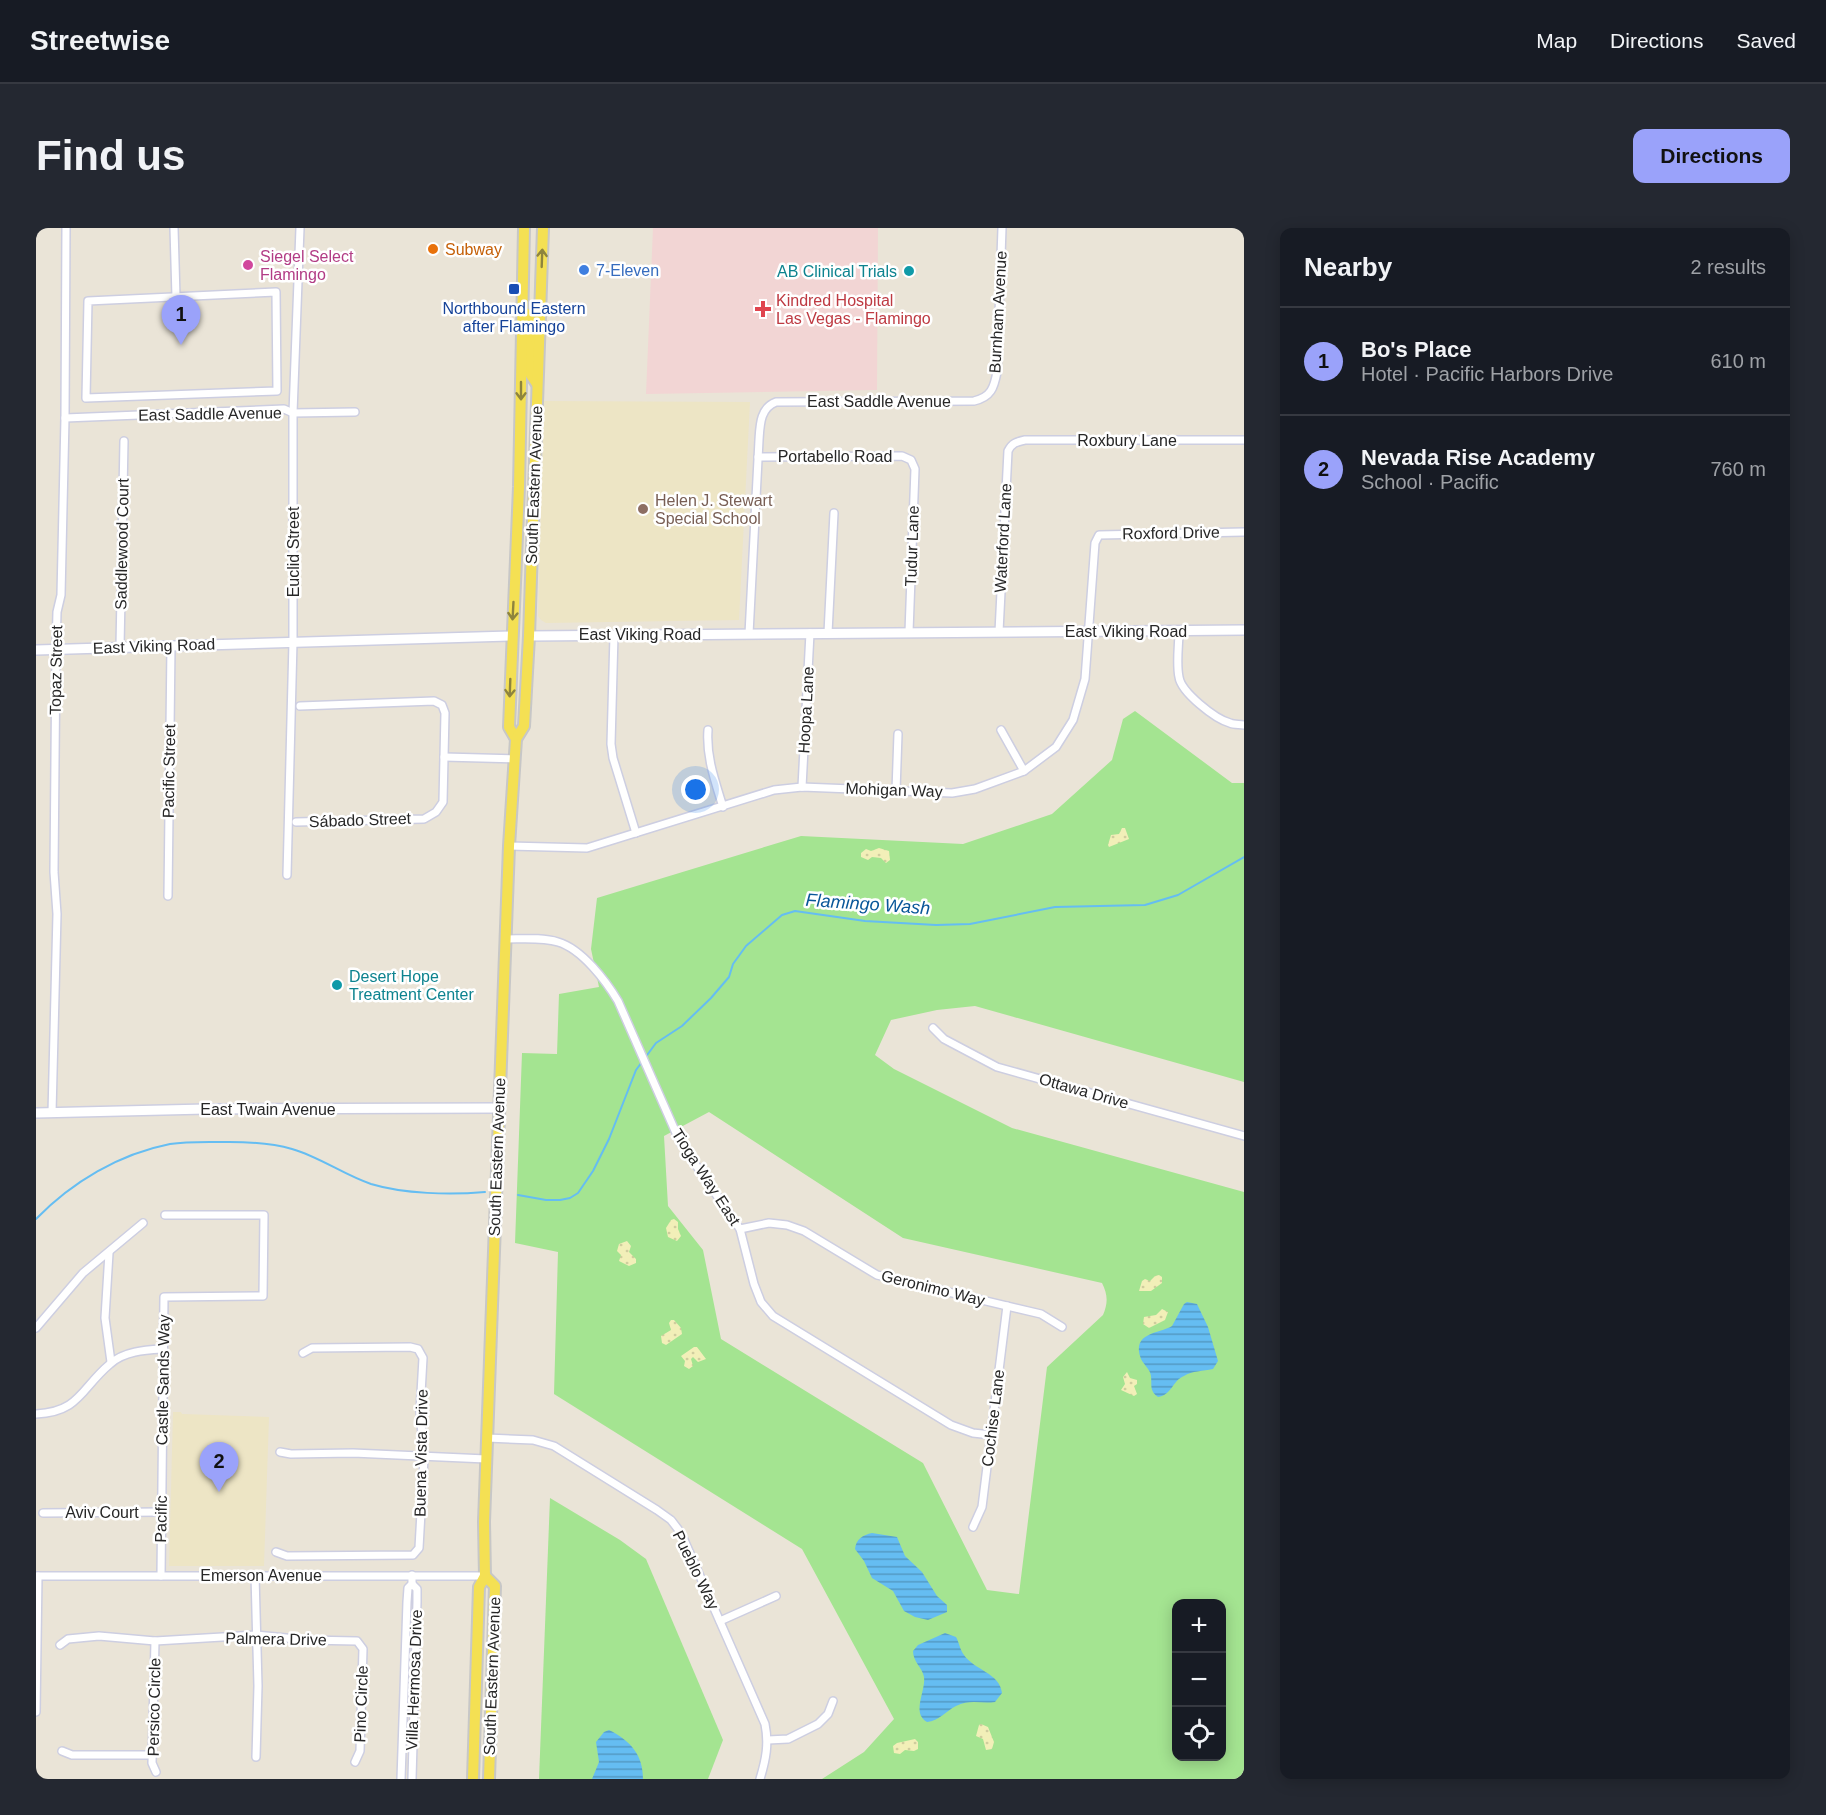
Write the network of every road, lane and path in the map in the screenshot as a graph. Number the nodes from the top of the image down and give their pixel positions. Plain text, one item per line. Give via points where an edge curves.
1 (66, 228) edge
2 (174, 228) edge
3 (300, 228) edge
4 (524, 228) edge
5 (543, 228) edge
6 (1002, 228) edge
7 (176, 297) junction
8 (521, 312) junction
9 (521, 331) junction
10 (538, 362) junction
11 (538, 385) junction
12 (989, 395) joint
13 (354, 412) dead end
14 (293, 413) junction
15 (65, 418) junction
16 (1244, 440) edge
17 (124, 441) dead end
18 (1011, 446) joint
19 (758, 457) junction
20 (911, 460) joint
21 (834, 513) dead end
22 (1244, 532) edge
23 (1099, 535) joint
24 (1179, 630) junction
25 (1244, 630) edge
26 (1088, 631) junction
27 (909, 632) junction
28 (999, 632) junction
29 (810, 633) junction
30 (828, 633) junction
31 (749, 634) junction
32 (614, 635) junction
33 (512, 636) junction
34 (529, 636) junction
35 (292, 642) junction
36 (171, 646) junction
37 (120, 647) junction
38 (56, 649) junction
39 (36, 650) edge
40 (300, 705) dead end
41 (1244, 725) edge
42 (708, 730) dead end
43 (1001, 730) dead end
44 (898, 734) dead end
45 (516, 739) junction
46 (444, 757) junction
47 (515, 759) junction
48 (1024, 771) junction
49 (802, 787) junction
50 (896, 791) junction
51 (723, 807) junction
52 (296, 822) dead end
53 (636, 833) junction
54 (509, 846) junction
55 (287, 875) dead end
56 (168, 896) dead end
57 (505, 939) junction
58 (933, 1028) dead end
59 (499, 1108) junction
60 (36, 1113) edge
61 (52, 1113) junction
62 (1244, 1136) edge
63 (165, 1215) dead end
64 (143, 1223) dead end
65 (740, 1229) junction
66 (109, 1253) junction
67 (1007, 1306) junction
68 (1062, 1327) dead end
69 (36, 1328) edge
70 (163, 1348) junction
71 (303, 1353) dead end
72 (111, 1362) junction
73 (36, 1414) edge
74 (991, 1435) junction
75 (487, 1438) junction
76 (280, 1452) dead end
77 (423, 1458) junction
78 (486, 1459) junction
79 (162, 1463) joint
80 (161, 1512) junction
81 (43, 1513) dead end
82 (973, 1527) dead end
83 (276, 1552) dead end
84 (161, 1575) junction
85 (255, 1575) junction
86 (412, 1575) junction
87 (37, 1576) edge
88 (485, 1576) junction
89 (412, 1584) junction
90 (776, 1596) dead end
91 (720, 1621) junction
92 (256, 1635) junction
93 (154, 1641) junction
94 (361, 1644) joint
95 (60, 1645) dead end
96 (833, 1701) dead end
97 (36, 1712) edge
98 (768, 1740) junction
99 (62, 1750) dead end
100 (152, 1755) junction
101 (256, 1756) dead end
102 (354, 1762) dead end
103 (156, 1772) dead end
104 (401, 1779) edge
105 (412, 1779) edge
106 (473, 1779) edge
107 (489, 1779) edge
108 (760, 1779) edge

1 - 15 street, Topaz Street
2 - 7 street
3 - 14 street, Euclid Street
4 - 8 main road, South Eastern Avenue
10 -> 5 main road, South Eastern Avenue
6 - 12 street, Burnham Avenue via 997,372
7 - 7 street via 88,301 86,398 277,391 276,292
8 - 9 main road, South Eastern Avenue
8 - 10 main road via 529,315
9 - 11 main road via 529,349 531,375
9 -> 33 main road, South Eastern Avenue
10 - 11 main road, South Eastern Avenue
11 - 34 main road, South Eastern Avenue
12 - 19 street, East Saddle Avenue via 974,401 776,402 768,405 761,417
13 - 14 street, East Saddle Avenue
14 - 15 street, East Saddle Avenue via 284,409
14 - 35 street, Euclid Street
15 - 38 street, Topaz Street
16 - 18 street, Roxbury Lane via 1025,440
17 - 37 street, Saddlewood Court
18 - 28 street, Waterford Lane
19 - 20 street, Portabello Road via 903,456
19 - 31 street
20 - 27 street, Tudur Lane via 915,468
21 - 30 street
22 - 23 street, Roxford Drive
23 - 26 street, Mohigan Way via 1095,543
24 - 25 street, East Viking Road
24 - 26 street, East Viking Road
24 - 41 street via 1181,685 1218,718
26 - 28 street, East Viking Road
26 - 48 street, Mohigan Way via 1085,679 1073,720 1056,747
27 - 28 street, East Viking Road
27 - 30 street, East Viking Road
29 - 30 street, East Viking Road
29 - 31 street, East Viking Road
29 - 49 street, Hoopa Lane
31 - 32 street, East Viking Road
32 - 34 street, East Viking Road
32 - 53 street via 611,744
33 - 34 street, East Viking Road
33 - 35 street, East Viking Road
33 -> 45 main road, South Eastern Avenue via 509,727
34 - 45 main road, South Eastern Avenue via 524,726
35 - 36 street, East Viking Road
35 - 55 street, Euclid Street
36 - 37 street, East Viking Road
36 - 56 street, Pacific Street
37 - 38 street, East Viking Road
38 - 39 street, East Viking Road
38 - 61 street, Topaz Street via 57,914
40 - 46 street, Sábado Street via 434,701 442,705 445,713
42 - 51 street via 710,762
43 - 48 street
44 - 50 street
45 - 47 main road, South Eastern Avenue
46 - 47 street
46 - 52 street, Sábado Street via 443,802 424,819
47 - 54 main road, South Eastern Avenue
48 - 50 street, Mohigan Way via 952,793
49 - 50 street, Mohigan Way
49 - 51 street, Mohigan Way via 774,790
51 - 53 street, Mohigan Way
53 - 54 street, Mohigan Way via 587,848
54 - 57 main road, South Eastern Avenue
57 - 59 main road, South Eastern Avenue
57 - 65 street, Tioga Way East via 560,942 606,982 680,1142
58 - 62 street, Ottawa Drive via 944,1040 997,1067
59 - 61 street, East Twain Avenue
59 - 75 main road, South Eastern Avenue
60 - 61 street, East Twain Avenue
63 - 70 street, Castle Sands Way via 264,1215 262,1296 164,1297
64 - 66 street
65 - 67 street, Geronimo Way via 770,1223 787,1225 804,1231 877,1275
65 - 74 street, Tioga Way East via 754,1284 761,1302 773,1316 951,1425
66 - 69 street via 83,1273
66 - 72 street via 105,1318
67 - 68 street, Geronimo Way via 1041,1314
67 - 74 street, Cochise Lane
70 - 72 street via 136,1352
70 - 79 street, Castle Sands Way
71 - 77 street, Buena Vista Drive via 312,1348 410,1347 421,1353
72 - 73 street via 74,1403 51,1414
74 - 82 street, Cochise Lane via 982,1506
75 - 78 main road, South Eastern Avenue
75 - 91 street, Pueblo Way via 533,1440 554,1446 671,1520 681,1533
76 - 77 street
77 - 78 street
77 - 83 street, Buena Vista Drive via 419,1548 413,1555 287,1556
78 - 88 main road, South Eastern Avenue
79 - 80 street, Pacific
80 - 81 street, Aviv Court
80 - 84 street, Pacific
84 - 85 street, Emerson Avenue
84 - 87 street, Emerson Avenue
85 - 86 street, Emerson Avenue
85 - 92 street
86 - 88 street, Emerson Avenue
86 - 89 street, Villa Hermosa Drive
87 - 97 street
88 - 106 main road, South Eastern Avenue via 479,1587
88 - 107 main road, South Eastern Avenue via 495,1586
89 - 104 street, Villa Hermosa Drive via 407,1602
89 - 105 street, Villa Hermosa Drive via 417,1589 417,1602
90 - 91 street
91 - 98 street, Pueblo Way via 765,1724
92 - 93 street, Palmera Drive
92 - 94 street, Palmera Drive
92 - 101 street
93 - 95 street, Palmera Drive via 99,1636 68,1639
93 - 100 street, Persico Circle
94 - 102 street, Pino Circle via 360,1750
96 - 98 street via 818,1724 788,1739
98 - 108 street, Pueblo Way
99 - 100 street via 72,1755
100 - 103 street, Persico Circle

